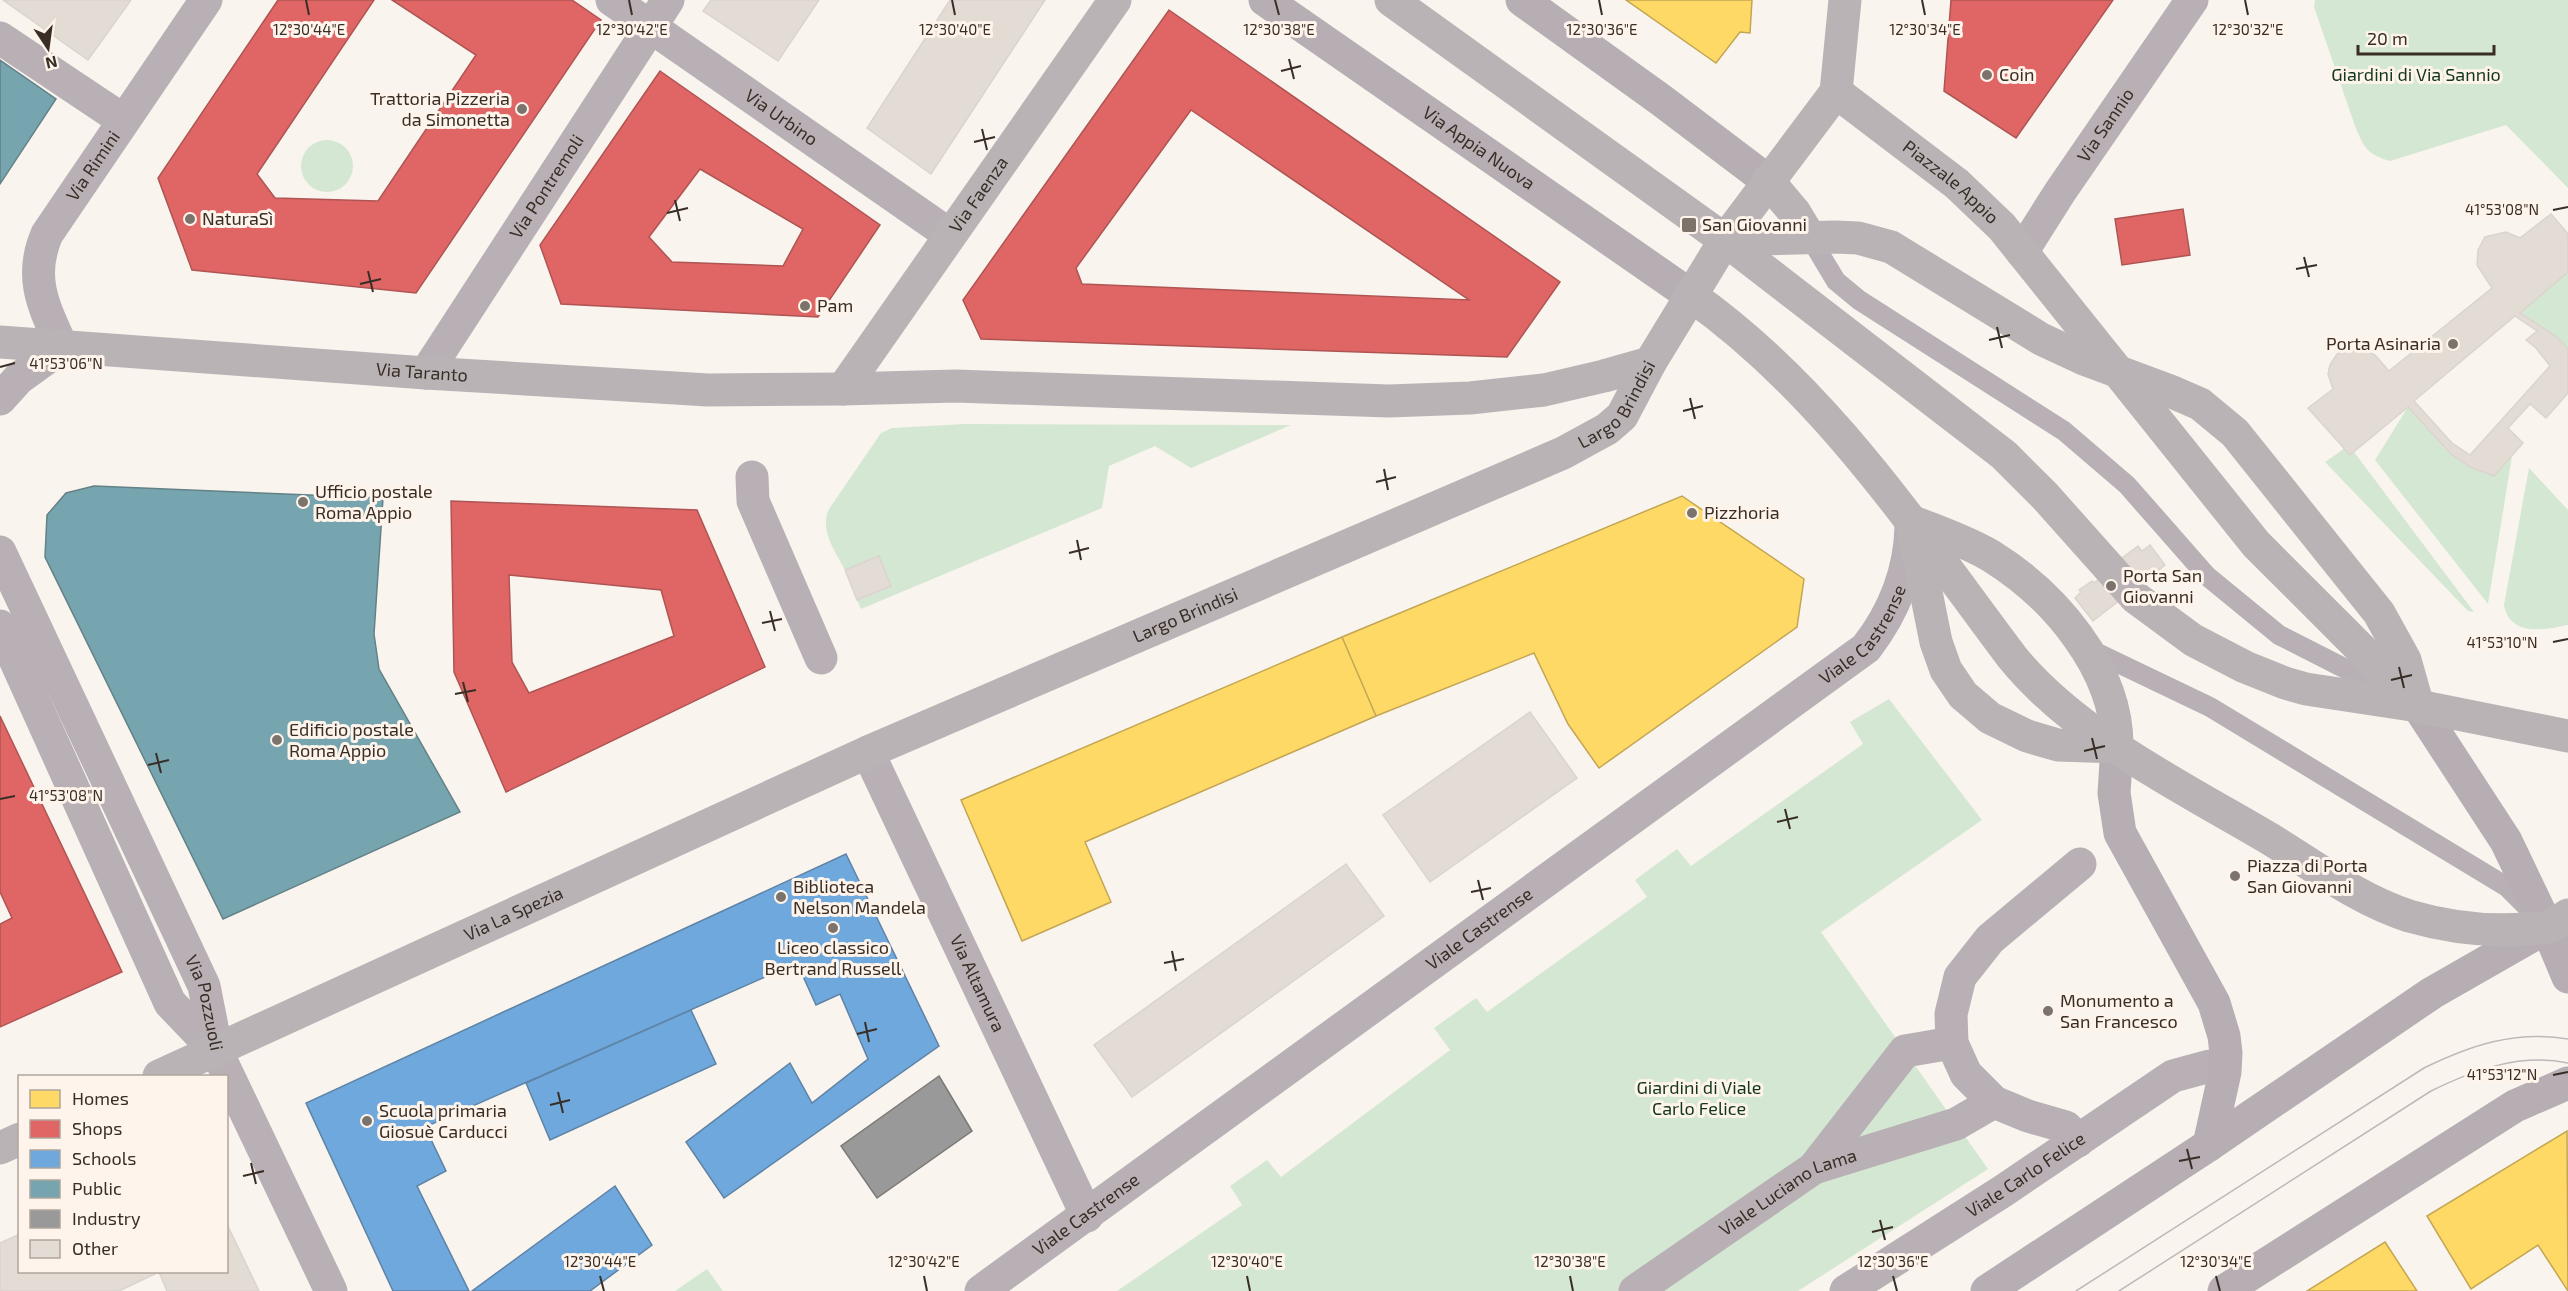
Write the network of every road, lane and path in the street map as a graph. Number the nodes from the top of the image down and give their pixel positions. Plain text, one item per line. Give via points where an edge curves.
1 (206, 0) edge
2 (612, 0) edge
3 (668, 0) edge
4 (1115, 0) edge
5 (1265, 0) edge
6 (1391, 0) edge
7 (1522, 0) edge
8 (1845, 0) edge
9 (2192, 0) edge
10 (649, 26) junction
11 (0, 38) edge
12 (1836, 92) junction
13 (123, 120) junction
14 (1768, 181) junction
15 (950, 235) junction
16 (1809, 237) junction
17 (1725, 240) junction
18 (2022, 252) junction
19 (1690, 295) junction
20 (0, 342) edge
21 (62, 347) junction
22 (1650, 363) junction
23 (426, 373) junction
24 (2121, 374) junction
25 (843, 389) junction
26 (0, 399) edge
27 (752, 477) dead end
28 (1911, 521) junction
29 (0, 552) edge
30 (0, 626) edge
31 (2082, 644) junction
32 (821, 658) dead end
33 (2418, 706) junction
34 (2568, 736) edge
35 (2117, 747) junction
36 (868, 752) junction
37 (2080, 864) dead end
38 (2561, 927) edge
39 (2568, 957) edge
40 (2568, 977) edge
41 (1952, 1043) junction
42 (217, 1052) junction
43 (2210, 1066) dead end
44 (164, 1075) edge
45 (228, 1075) edge
46 (228, 1075) edge
47 (2568, 1083) edge
48 (1994, 1102) junction
49 (18, 1140) edge
50 (2078, 1140) junction
51 (2209, 1145) junction
52 (0, 1148) edge
53 (1814, 1168) junction
54 (1087, 1216) junction
55 (331, 1291) edge
56 (981, 1291) edge
57 (1635, 1291) edge
58 (1846, 1291) edge
59 (1987, 1291) edge
60 (2224, 1291) edge

1 - 13 street, Via Rimini
2 - 10 street, Via Urbino
3 - 10 street, Via Pontremoli
4 - 15 main road, Via Faenza
5 - 19 main road, Via Appia Nuova
6 - 17 main road
7 - 14 main road
8 - 12 main road
9 - 18 street, Via Sannio
10 - 15 street, Via Urbino
10 - 23 street, Via Pontremoli
11 - 13 street
12 - 14 main road
12 - 18 main road, Piazzale Appio via 1957,184
13 - 21 street, Via Rimini via 47,234 40,252 38,283
14 - 16 main road
14 - 17 main road
15 - 25 main road, Via Faenza
16 - 17 main road, Piazzale Appio
16 - 24 main road, Piazzale Appio via 1858,238 1891,247 2033,334
16 - 33 lane via 1836,281 1858,300 2064,431 2115,474 2207,576 2279,635
17 - 19 main road
17 - 33 main road via 2004,455 2118,581 2176,629 2245,667 2284,683
18 - 24 main road, Piazzale Appio
19 - 22 main road
19 - 28 main road via 1730,324 1809,399 1878,476
20 - 21 main road, Via Taranto
21 - 23 main road, Via Taranto
21 - 26 street via 19,378
22 - 25 main road, Largo Brindisi via 1544,390 1424,401 956,386
22 - 36 main road, Largo Brindisi via 1622,416 1592,438
23 - 25 main road, Via Taranto via 708,390
24 - 33 main road, Piazzale Appio via 2256,544
24 - 33 main road via 2187,398 2210,411 2235,433 2379,613 2405,660
27 - 32 street via 753,501
28 - 31 main road via 1970,544 2011,570 2045,598
28 - 35 main road via 2035,684 2060,707
28 - 35 main road via 1936,642 1946,670 1963,694 1980,712 2027,736 2058,745
28 - 54 street, Viale Castrense via 1911,546 1902,583 1882,628 1866,648
29 - 42 street, Via Pozzuoli via 204,986
30 - 42 street, Via Pozzuoli via 170,1003
31 - 35 main road via 2112,704
31 - 38 lane via 2210,707 2507,887
33 - 34 main road
33 - 38 main road
35 - 38 main road via 2348,887 2392,909 2470,929
35 - 51 main road via 2114,794 2120,833 2214,1003 2224,1036 2225,1072
36 - 42 main road, Via La Spezia
36 - 54 street, Via Altamura
37 - 41 street via 1990,939 1960,977 1951,1014
38 - 39 lane
38 - 40 main road
38 - 51 main road via 2432,993
41 - 48 street via 1966,1074
41 - 53 street via 1905,1051
42 - 44 main road, Via La Spezia
42 - 46 street
43 - 50 street, Viale Carlo Felice via 2173,1076
45 - 55 street
47 - 60 main road via 2515,1106
48 - 50 street via 2066,1127
48 - 53 street, Viale Luciano Lama via 1956,1124
49 - 52 main road
50 - 58 street, Viale Carlo Felice
51 - 59 main road
53 - 57 street, Viale Luciano Lama
54 - 56 street, Viale Castrense

